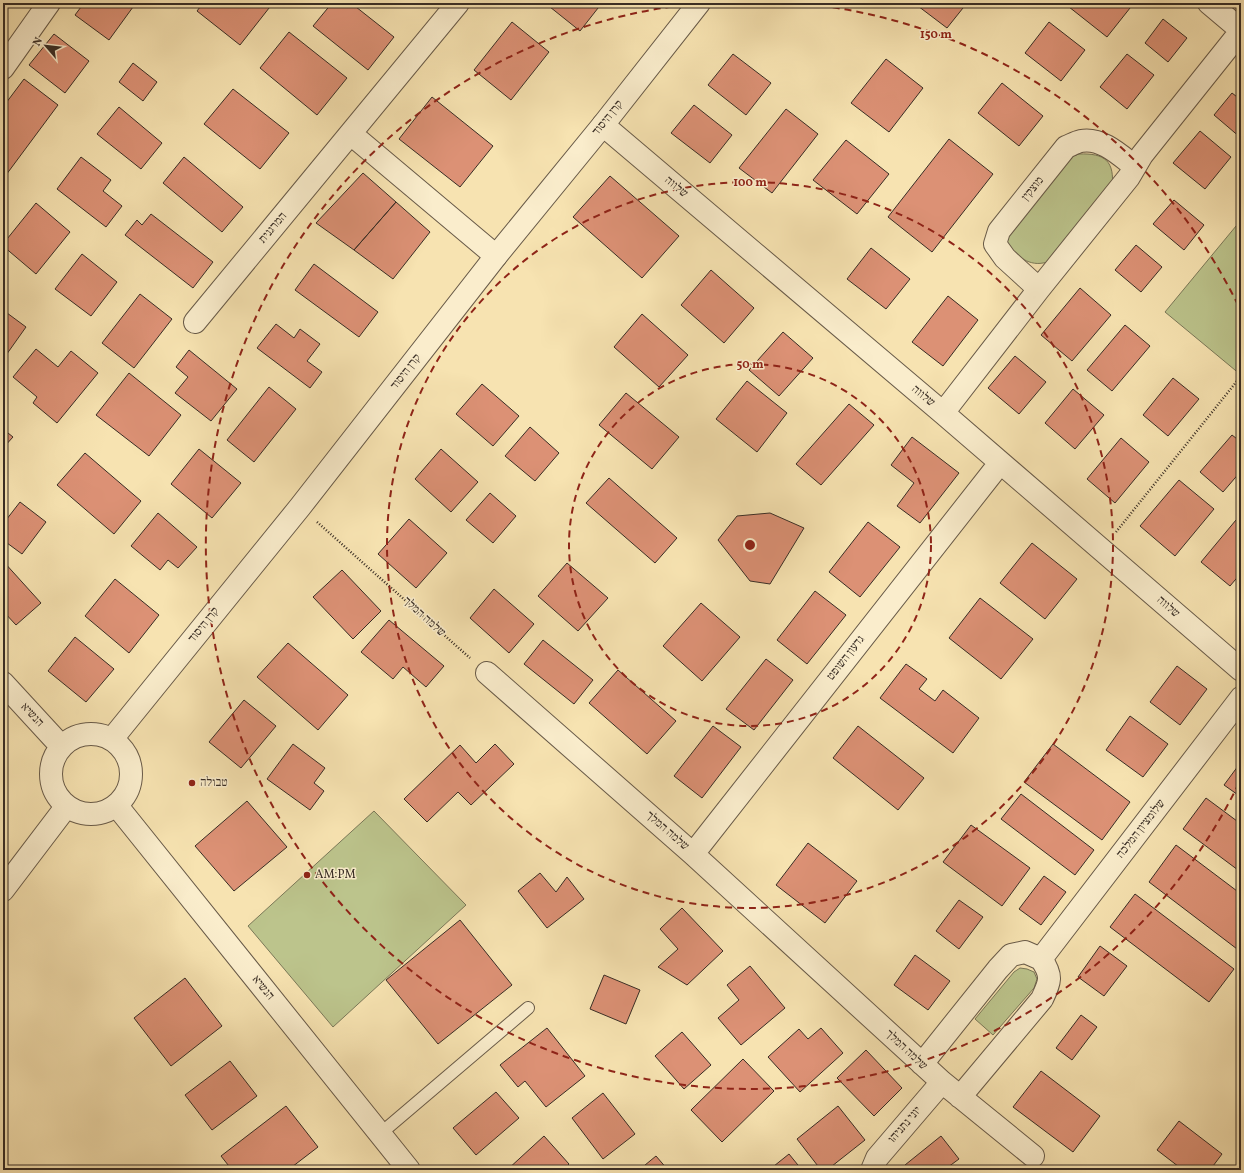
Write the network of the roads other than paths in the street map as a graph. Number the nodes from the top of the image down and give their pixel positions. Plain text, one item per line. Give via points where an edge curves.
1 (49, 3) edge
2 (458, 3) edge
3 (699, 3) edge
4 (1209, 3) edge
5 (1241, 30) edge
6 (3, 68) edge
7 (603, 125) junction
8 (351, 134) junction
9 (1134, 166) junction
10 (496, 256) junction
11 (1039, 289) junction
12 (195, 322) dead end
13 (943, 413) junction
14 (1000, 462) junction
15 (1241, 670) edge
16 (487, 673) road end
17 (3, 683) edge
18 (1241, 698) edge
19 (112, 739) junction
20 (61, 746) junction
21 (117, 806) junction
22 (66, 807) junction
23 (693, 854) junction
24 (3, 890) edge
25 (1041, 959) junction
26 (528, 1008) dead end
27 (922, 1064) junction
28 (942, 1082) junction
29 (960, 1097) junction
30 (380, 1134) junction
31 (1033, 1156) dead end
32 (409, 1170) edge
33 (872, 1170) edge

1 - 6 street
2 - 8 street, המרגנית
3 - 7 street, קרן היסוד
4 - 5 street
5 - 9 street
7 - 10 street, קרן היסוד
7 - 13 street, שלווה
8 - 10 street
8 - 12 street, המרגנית
9 - 11 street via 1129,177
9 - 11 street, מוצקין via 1096,141 1082,141 1066,147 999,231 995,244 1005,258
10 - 19 street, קרן היסוד via 300,507
11 - 13 street
13 - 14 street, שלווה
14 - 15 street, שלווה
14 - 23 street, גדעון השופט
16 - 23 street, שלמה המלך
17 - 20 street, הנשיא
18 - 25 street, שלומציון המלכה
19 - 20 street via 99,734 85,734
19 - 21 street via 126,754 131,767 131,781
20 - 22 street via 53,758 50,772 52,786
21 - 22 street via 93,815 79,813
21 - 30 street, הנשיא
22 - 24 street
23 - 27 street, שלמה המלך
25 - 27 street via 1025,952 1011,956
25 - 29 street via 1048,970 1049,985 1042,999
26 - 30 lane
27 - 28 street, שלמה המלך
28 - 29 street, שלמה המלך
28 - 33 street, יוני נתניהו via 877,1158
29 - 31 street, שלמה המלך
30 - 32 street, הנשיא

